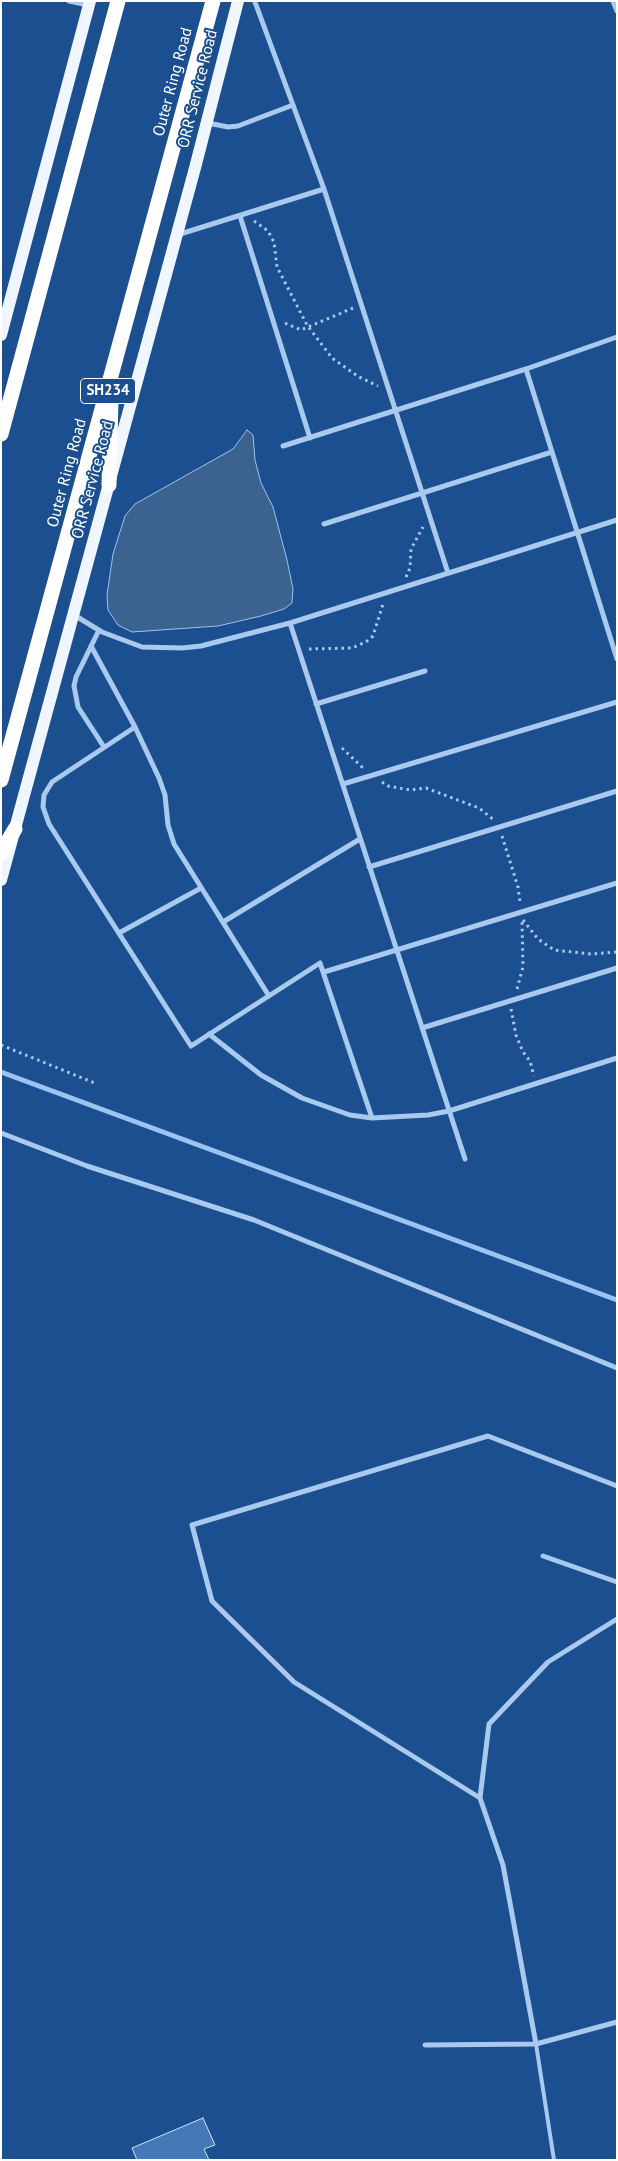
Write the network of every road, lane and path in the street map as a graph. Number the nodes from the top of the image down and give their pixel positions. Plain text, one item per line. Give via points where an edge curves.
1 (69, 1) edge
2 (118, 1) edge
3 (213, 1) edge
4 (238, 1) edge
5 (613, 1) edge
6 (255, 2) edge
7 (90, 3) edge
8 (617, 11) edge
9 (293, 105) junction
10 (207, 122) junction
11 (324, 189) junction
12 (240, 216) junction
13 (251, 216) dead end
14 (177, 236) junction
15 (362, 304) junction
16 (272, 319) junction
17 (308, 328) junction
18 (1, 335) edge
19 (617, 337) edge
20 (526, 369) junction
21 (112, 375) junction
22 (17, 377) junction
23 (389, 391) junction
24 (1, 403) edge
25 (396, 411) junction
26 (1, 434) edge
27 (310, 438) junction
28 (283, 446) dead end
29 (552, 452) junction
30 (109, 485) junction
31 (422, 492) junction
32 (429, 515) junction
33 (617, 520) edge
34 (324, 524) dead end
35 (577, 533) junction
36 (448, 573) junction
37 (400, 588) junction
38 (73, 615) junction
39 (290, 623) junction
40 (99, 630) junction
41 (91, 646) junction
42 (298, 650) junction
43 (617, 659) edge
44 (425, 671) dead end
45 (617, 702) edge
46 (316, 704) junction
47 (135, 727) junction
48 (338, 743) dead end
49 (104, 747) junction
50 (372, 776) junction
51 (1, 780) edge
52 (343, 784) junction
53 (617, 790) edge
54 (498, 827) junction
55 (15, 829) junction
56 (360, 839) junction
57 (1, 852) edge
58 (369, 866) junction
59 (1, 880) edge
60 (617, 883) edge
61 (201, 888) junction
62 (522, 912) junction
63 (522, 920) junction
64 (223, 922) junction
65 (119, 933) junction
66 (396, 949) junction
67 (617, 952) edge
68 (617, 968) edge
69 (324, 972) junction
70 (269, 996) junction
71 (513, 1000) junction
72 (422, 1028) junction
73 (210, 1034) junction
74 (1, 1045) edge
75 (617, 1058) edge
76 (97, 1084) dead end
77 (535, 1084) junction
78 (449, 1111) junction
79 (372, 1118) junction
80 (1, 1133) edge
81 (465, 1159) dead end
82 (617, 1368) edge
83 (617, 1486) edge
84 (543, 1556) dead end
85 (617, 1582) edge
86 (617, 1619) edge
87 (480, 1798) junction
88 (617, 2022) edge
89 (536, 2044) junction
90 (425, 2045) dead end
91 (554, 2160) edge

1 - 7 street
2 - 22 highway
3 - 21 highway, Outer Ring Road / SH234
4 - 10 main road, ORR Service Road
5 - 8 street
6 - 9 street
7 - 18 main road
9 - 10 street via 238,126
9 - 11 street
10 - 14 main road, ORR Service Road
11 - 12 street
11 - 15 street
12 - 14 street
12 - 16 street
13 - 17 path via 254,222 268,231 274,242 277,268
14 - 30 main road, ORR Service Road
15 - 17 path
15 - 23 street
16 - 17 path via 301,330
16 - 27 street
17 - 23 path via 332,358 359,378
19 - 20 street
20 - 25 street
20 - 29 street
21 - 30 highway
21 - 51 highway, Outer Ring Road / SH234
22 - 24 highway
22 - 26 highway
23 - 25 street
25 - 27 street
25 - 31 street
27 - 28 street
29 - 31 street
29 - 35 street
30 - 38 main road, ORR Service Road
31 - 32 street
31 - 34 street
32 - 36 street
32 - 37 path via 411,549 410,568
33 - 35 street
35 - 36 street
35 - 43 street
36 - 37 street
37 - 39 street
37 - 42 path via 384,602 373,636 366,642 352,648
38 - 40 street
38 - 55 main road, ORR Service Road
39 - 40 street via 228,640 182,648 142,647
39 - 42 street
40 - 41 street
41 - 47 street
41 - 49 street via 76,677 75,695 78,707
42 - 46 street
44 - 46 street
45 - 50 street
46 - 52 street
47 - 49 street
47 - 61 street via 165,794 168,825 174,844
48 - 50 path
49 - 65 street via 52,782 44,795 43,807 49,824
50 - 52 street
50 - 54 path via 388,786 410,790 426,788 479,808 493,818
52 - 56 street
53 - 54 street
54 - 58 street
54 - 62 path via 518,887
55 - 57 highway
55 - 59 main road, ORR Service Road
56 - 58 street
56 - 64 street
58 - 66 street
60 - 62 street
61 - 64 street
61 - 65 street
62 - 63 path
62 - 66 street
63 - 67 path via 538,939 554,950 591,954
63 - 71 path via 523,967
64 - 70 street
65 - 73 street via 191,1046
66 - 69 street
66 - 72 street
68 - 71 street
69 - 70 street via 320,963
69 - 79 street
70 - 73 street
71 - 72 street
71 - 77 path via 511,1013 523,1052 530,1061
72 - 78 street
73 - 79 street via 261,1074 302,1098 350,1115
74 - 76 path
75 - 77 street
77 - 78 street
78 - 79 street
78 - 81 street
80 - 82 street via 87,1166 254,1220
83 - 87 street via 488,1436 192,1525 212,1601 294,1682
84 - 85 street
86 - 87 street via 548,1662 489,1724
87 - 89 street via 503,1865
88 - 89 street
89 - 90 street
89 - 91 lane

